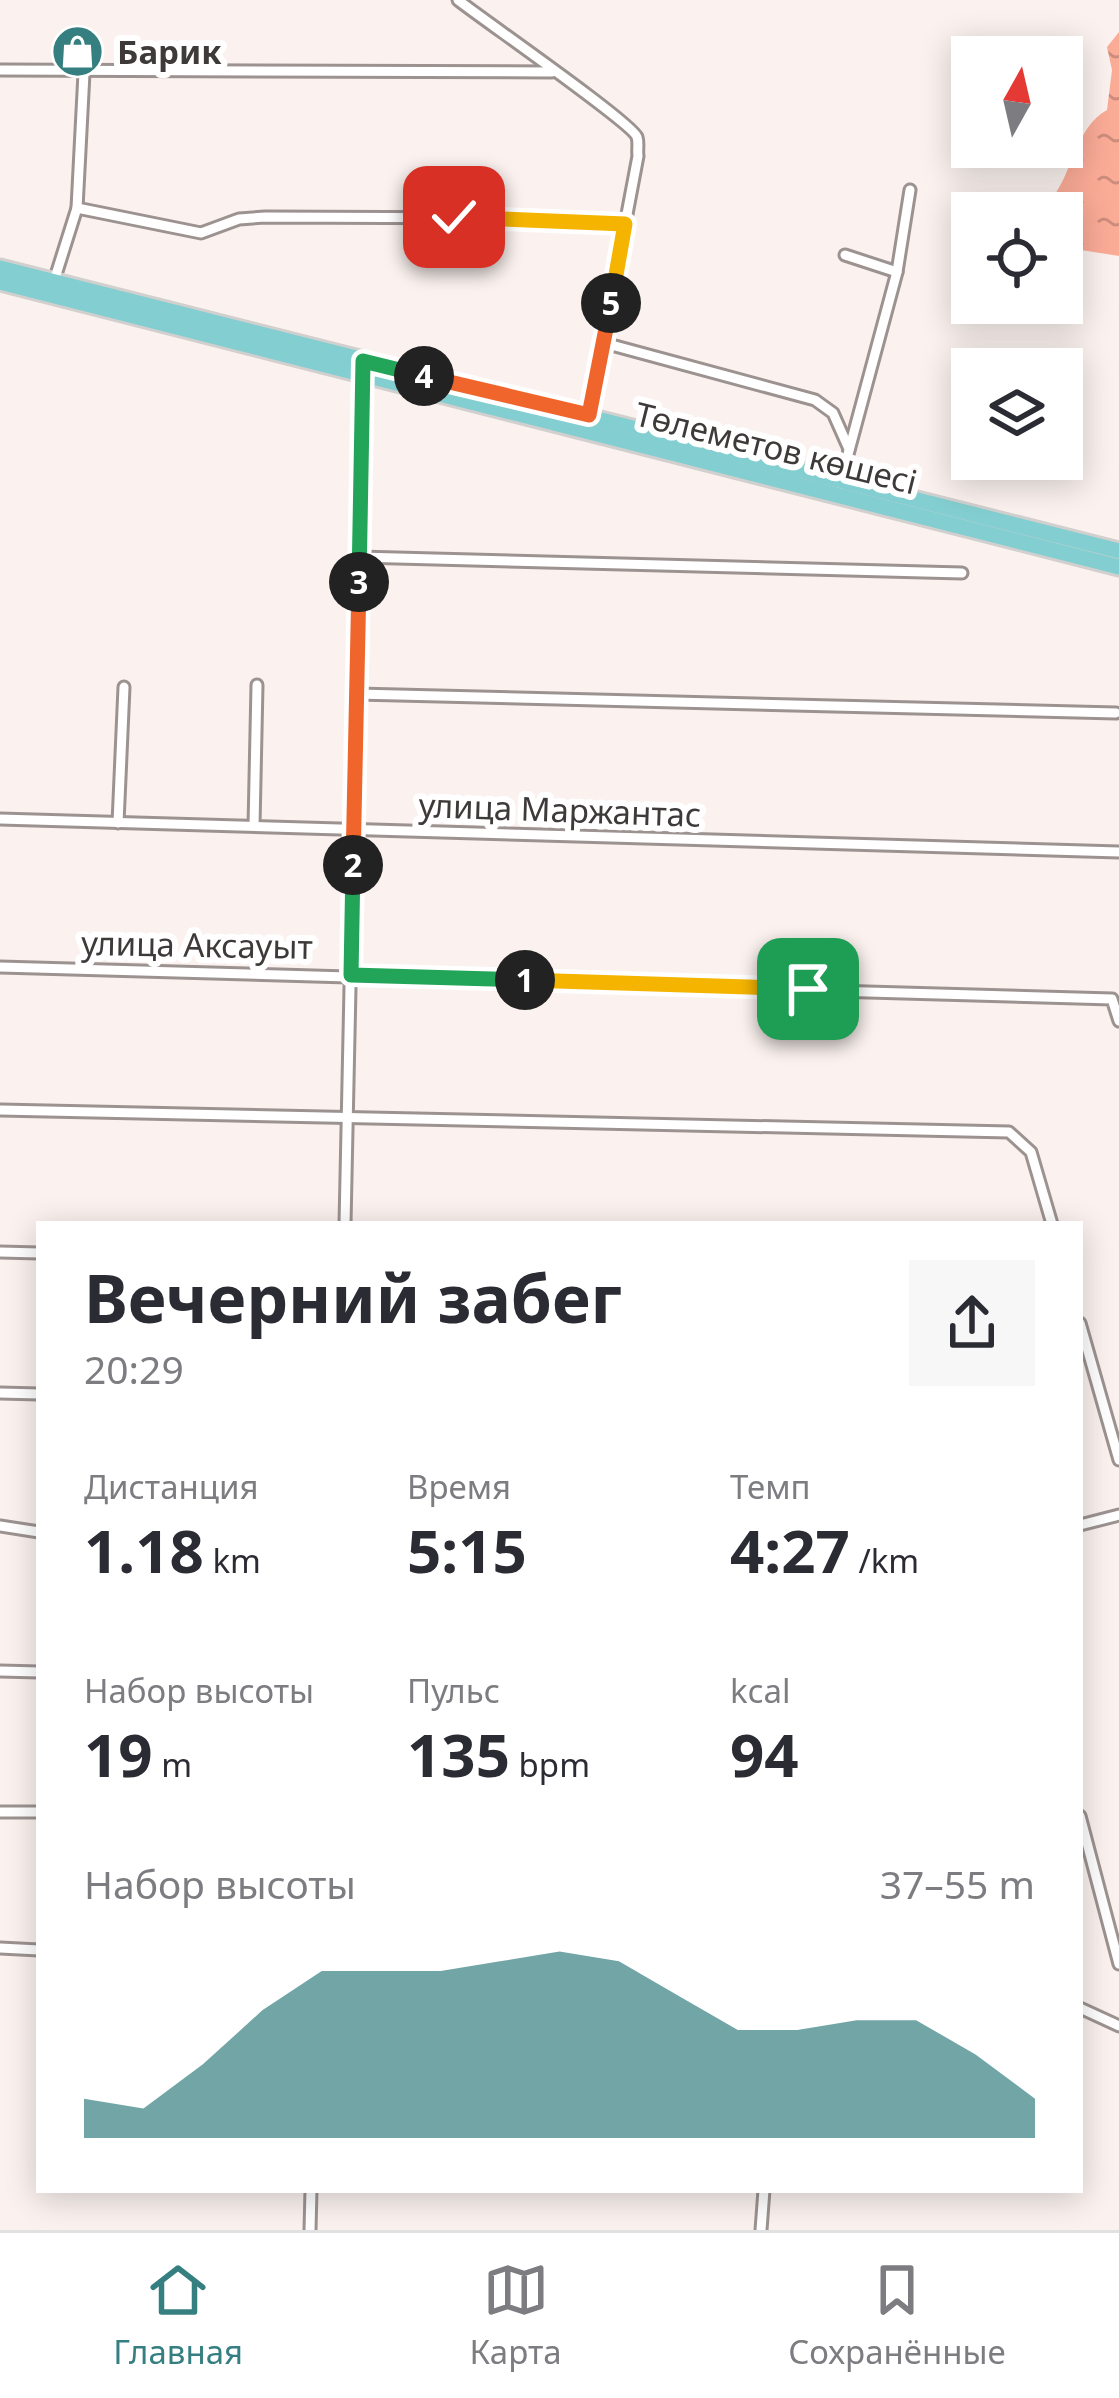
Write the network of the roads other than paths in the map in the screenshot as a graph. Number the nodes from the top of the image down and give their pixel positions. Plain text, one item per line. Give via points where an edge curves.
1 (458, 0) edge
2 (0, 70) edge
3 (552, 72) junction
4 (84, 73) junction
5 (910, 190) dead end
6 (77, 208) junction
7 (625, 224) junction
8 (845, 255) dead end
9 (0, 268) edge
10 (897, 272) junction
11 (54, 281) junction
12 (0, 282) edge
13 (604, 343) junction
14 (363, 369) junction
15 (589, 415) junction
16 (850, 449) junction
17 (839, 488) junction
18 (1119, 550) edge
19 (359, 557) junction
20 (1119, 566) edge
21 (962, 572) dead end
22 (257, 685) dead end
23 (124, 687) dead end
24 (357, 694) junction
25 (1116, 713) dead end
26 (0, 819) edge
27 (118, 823) junction
28 (254, 826) junction
29 (354, 831) junction
30 (1119, 852) edge
31 (0, 968) edge
32 (351, 975) junction
33 (1119, 1021) edge
34 (0, 1110) edge
35 (348, 1118) junction
36 (345, 1221) edge
37 (1051, 1221) edge
38 (0, 1252) edge
39 (36, 1253) edge
40 (1083, 1334) edge
41 (0, 1393) edge
42 (36, 1394) edge
43 (1119, 1460) edge
44 (1119, 1515) edge
45 (1083, 1525) edge
46 (0, 1526) edge
47 (36, 1532) edge
48 (0, 1671) edge
49 (36, 1672) edge
50 (0, 1811) edge
51 (36, 1812) edge
52 (1083, 1827) edge
53 (0, 1948) edge
54 (36, 1950) edge
55 (1119, 1964) edge
56 (1083, 2009) edge
57 (1119, 2026) edge
58 (311, 2193) edge
59 (764, 2193) edge
60 (310, 2230) edge
61 (761, 2230) edge

1 - 3 street
2 - 4 street
3 - 4 street
3 - 7 street via 637,137
4 - 6 street
5 - 10 street
6 - 7 street via 201,233 265,217
6 - 11 street
7 - 13 street
8 - 10 street
9 - 11 main road, Төлеметов көшесі
10 - 16 street
11 - 14 main road, Төлеметов көшесі
12 - 14 main road, Төлеметов көшесі
13 - 15 street
13 - 16 street via 815,400 833,413
14 - 15 main road, Төлеметов көшесі
14 - 17 main road, Төлеметов көшесі
14 - 19 street
15 - 17 main road, Төлеметов көшесі
16 - 17 street
17 - 18 main road, Төлеметов көшесі
17 - 20 main road, Төлеметов көшесі
19 - 21 street
19 - 24 street
22 - 28 street
23 - 27 street
24 - 25 street
24 - 29 street
26 - 27 street, улица Маржантас
27 - 28 street, улица Маржантас
28 - 29 street, улица Маржантас
29 - 30 street, улица Маржантас
29 - 32 street
31 - 32 street, улица Аксауыт
32 - 33 street, улица Аксауыт via 1112,999
32 - 35 street
34 - 35 street
35 - 36 street
35 - 37 street via 1009,1132 1031,1152
38 - 39 street
40 - 43 street
41 - 42 street
44 - 45 street
46 - 47 street
48 - 49 street
50 - 51 street
52 - 55 street
53 - 54 street
56 - 57 street
58 - 60 street
59 - 61 street

